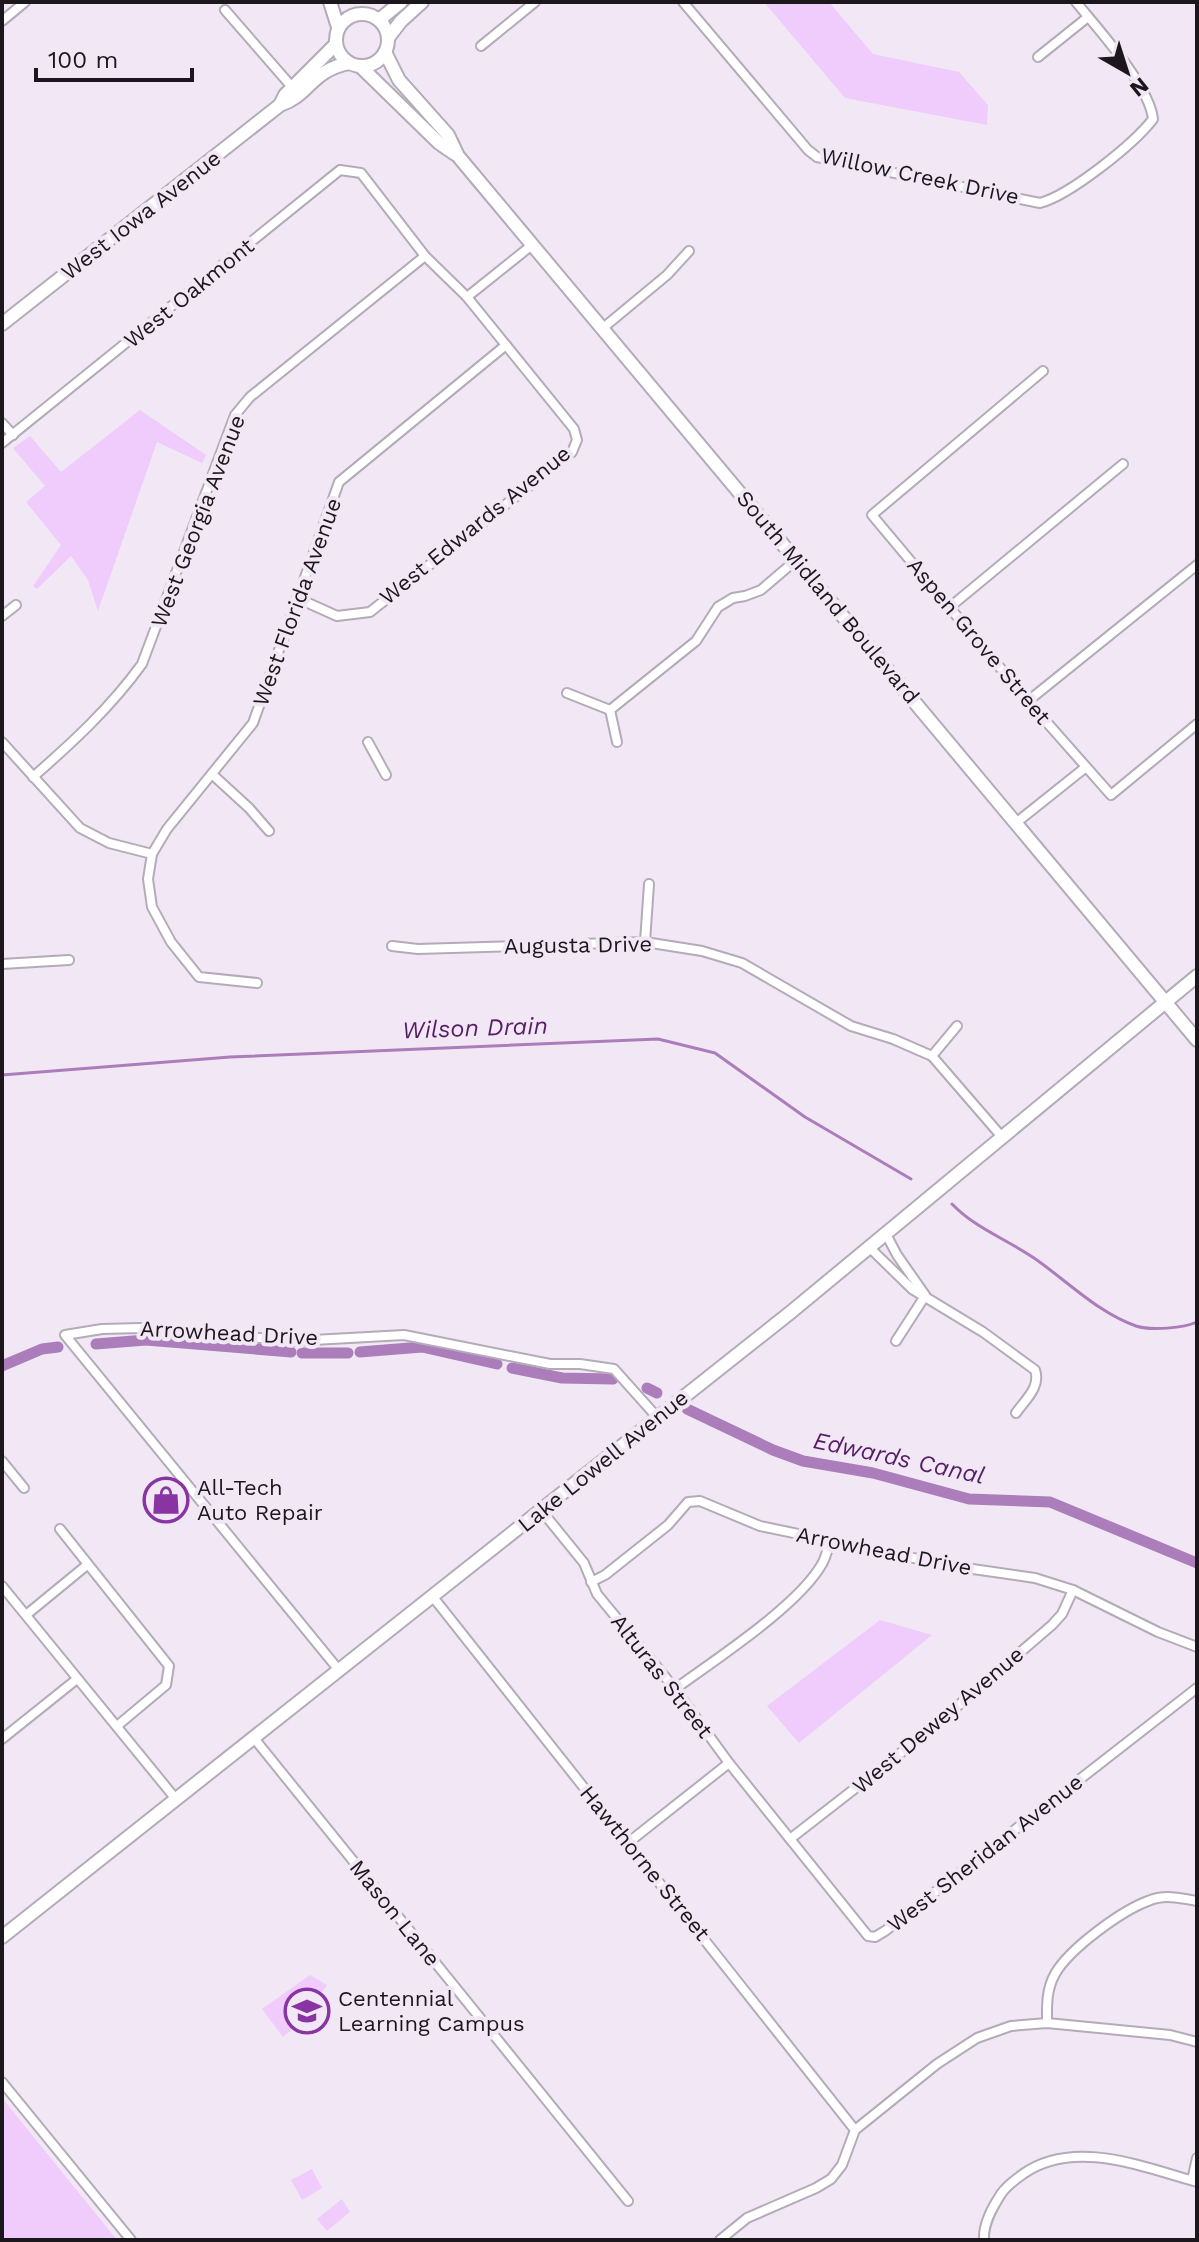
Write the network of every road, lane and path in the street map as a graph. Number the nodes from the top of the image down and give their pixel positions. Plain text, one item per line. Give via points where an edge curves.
1 (25, 2) edge
2 (330, 2) edge
3 (354, 2) edge
4 (401, 2) edge
5 (422, 2) edge
6 (535, 2) edge
7 (683, 2) edge
8 (1076, 2) edge
9 (225, 10) dead end
10 (365, 14) junction
11 (1088, 17) junction
12 (379, 20) junction
13 (2, 21) edge
14 (338, 27) junction
15 (388, 38) junction
16 (335, 45) junction
17 (481, 46) dead end
18 (385, 52) junction
19 (1038, 57) dead end
20 (355, 65) junction
21 (292, 87) junction
22 (280, 105) junction
23 (458, 156) junction
24 (376, 192) joint
25 (532, 245) junction
26 (689, 251) dead end
27 (425, 256) junction
28 (467, 297) junction
29 (2, 324) edge
30 (603, 328) junction
31 (506, 345) junction
32 (1043, 371) dead end
33 (2, 423) edge
34 (13, 435) junction
35 (2, 443) edge
36 (1123, 464) dead end
37 (796, 560) junction
38 (1197, 565) edge
39 (297, 598) junction
40 (16, 605) dead end
41 (950, 607) junction
42 (2, 616) edge
43 (567, 693) dead end
44 (1028, 701) junction
45 (610, 710) junction
46 (1197, 724) edge
47 (2, 742) edge
48 (368, 742) dead end
49 (617, 742) dead end
50 (1086, 767) junction
51 (213, 775) junction
52 (386, 775) dead end
53 (33, 777) junction
54 (1017, 822) junction
55 (269, 831) dead end
56 (152, 854) junction
57 (649, 884) dead end
58 (645, 942) junction
59 (392, 946) dead end
60 (69, 960) dead end
61 (2, 964) edge
62 (1197, 976) edge
63 (257, 983) dead end
64 (1166, 1001) junction
65 (957, 1026) dead end
66 (1197, 1040) edge
67 (932, 1056) junction
68 (1002, 1137) junction
69 (886, 1234) junction
70 (869, 1247) junction
71 (925, 1296) junction
72 (896, 1341) dead end
73 (1016, 1413) dead end
74 (657, 1417) junction
75 (2, 1461) edge
76 (24, 1488) dead end
77 (541, 1510) junction
78 (60, 1529) dead end
79 (830, 1541) junction
80 (87, 1565) junction
81 (591, 1582) junction
82 (2, 1586) edge
83 (1073, 1590) junction
84 (433, 1597) junction
85 (26, 1615) junction
86 (1197, 1647) edge
87 (338, 1669) junction
88 (77, 1679) junction
89 (1197, 1688) edge
90 (675, 1689) junction
91 (117, 1726) junction
92 (253, 1737) junction
93 (2, 1739) edge
94 (729, 1763) junction
95 (175, 1798) junction
96 (790, 1839) junction
97 (629, 1842) junction
98 (1197, 1901) edge
99 (2, 1937) edge
100 (1047, 2023) junction
101 (1197, 2042) edge
102 (2, 2082) edge
103 (855, 2130) junction
104 (1197, 2158) edge
105 (1194, 2181) edge
106 (628, 2201) dead end
107 (131, 2240) edge
108 (720, 2240) edge
109 (984, 2240) edge

1 - 13 street
2 - 14 main road
3 - 10 main road
4 - 12 main road
5 - 15 main road
6 - 17 street
7 - 11 street, Willow Creek Drive via 817,157 1040,203 1082,180 1153,119 1151,103
8 - 11 street
9 - 21 street
10 - 12 main road
10 - 14 main road via 351,15
11 - 19 street
12 - 15 main road
14 - 16 main road
15 - 18 main road
16 - 20 main road
16 - 21 main road, West Iowa Avenue
18 - 20 main road via 378,61
18 - 23 main road, South Midland Boulevard via 399,80 448,135
20 - 22 main road, West Iowa Avenue via 331,67
20 - 23 main road, South Midland Boulevard
21 - 22 main road, West Iowa Avenue
22 - 29 main road, West Iowa Avenue
23 - 25 main road, South Midland Boulevard
24 - 27 street, West Edwards Avenue
24 - 34 street, West Oakmont via 361,173 340,170
25 - 28 street
25 - 30 main road, South Midland Boulevard
26 - 30 street
27 - 28 street, West Edwards Avenue
27 - 53 street, West Georgia Avenue via 250,397 235,415 142,664 91,726
28 - 31 street, West Edwards Avenue
30 - 37 main road, South Midland Boulevard
31 - 39 street, West Florida Avenue via 339,482
31 - 39 street, West Edwards Avenue via 574,429 572,452 370,612 337,616
32 - 41 street, Aspen Grove Street via 872,515
33 - 34 street
34 - 35 street, West Oakmont
36 - 41 street
37 - 45 street via 761,590 718,607 696,641
37 - 54 main road, South Midland Boulevard
38 - 44 street
39 - 51 street, West Florida Avenue via 253,723
40 - 42 street
41 - 44 street, Aspen Grove Street
43 - 45 street
44 - 50 street, Aspen Grove Street
45 - 49 street
46 - 50 street, Aspen Grove Street via 1111,795
47 - 53 street
48 - 52 street
50 - 54 street
51 - 55 street
51 - 56 street, West Florida Avenue
53 - 56 street via 80,828 109,843
54 - 64 main road, South Midland Boulevard
56 - 63 street via 152,907 199,977
57 - 58 street
58 - 59 street, Augusta Drive
58 - 67 street, Augusta Drive via 742,963 851,1026
60 - 61 street
62 - 64 main road, Lake Lowell Avenue
64 - 66 main road, South Midland Boulevard
64 - 68 main road, Lake Lowell Avenue
65 - 67 street
67 - 68 street, Augusta Drive
68 - 69 main road, Lake Lowell Avenue
69 - 70 main road, Lake Lowell Avenue
69 - 71 street
70 - 71 street
70 - 74 main road, Lake Lowell Avenue
71 - 72 street
71 - 73 street via 1035,1370 1035,1386
74 - 77 main road, Lake Lowell Avenue
74 - 87 street, Arrowhead Drive via 614,1369 550,1364 425,1337 295,1341 141,1328 65,1335
75 - 76 street
77 - 81 street, Alturas Street via 584,1563
77 - 84 main road, Lake Lowell Avenue
78 - 80 street
79 - 81 street, Arrowhead Drive via 760,1526 700,1501 688,1502 668,1525
79 - 83 street, Arrowhead Drive via 1035,1578
79 - 90 street via 819,1569 790,1600
80 - 85 street
80 - 91 street via 169,1666 166,1685
81 - 90 street, Alturas Street
82 - 85 street
83 - 86 street, Arrowhead Drive
83 - 96 street, West Dewey Avenue via 1052,1625 925,1734
84 - 87 main road, Lake Lowell Avenue
84 - 97 street, Hawthorne Street
85 - 88 street
87 - 92 main road, Lake Lowell Avenue
88 - 91 street
88 - 93 street
89 - 96 street, West Sheridan Avenue via 875,1937 868,1936
90 - 94 street, Alturas Street
91 - 95 street
92 - 95 main road, Lake Lowell Avenue
92 - 106 street, Mason Lane
94 - 96 street, Alturas Street
94 - 97 street
95 - 99 main road, Lake Lowell Avenue
97 - 103 street, Hawthorne Street
98 - 100 street via 1149,1900 1099,1932 1056,1973 1047,1993
100 - 101 street
100 - 103 street via 1011,2026 977,2038
102 - 107 street
103 - 108 street via 831,2179 747,2218
104 - 105 street
105 - 109 street via 1082,2156 1040,2162 1006,2186 992,2207

